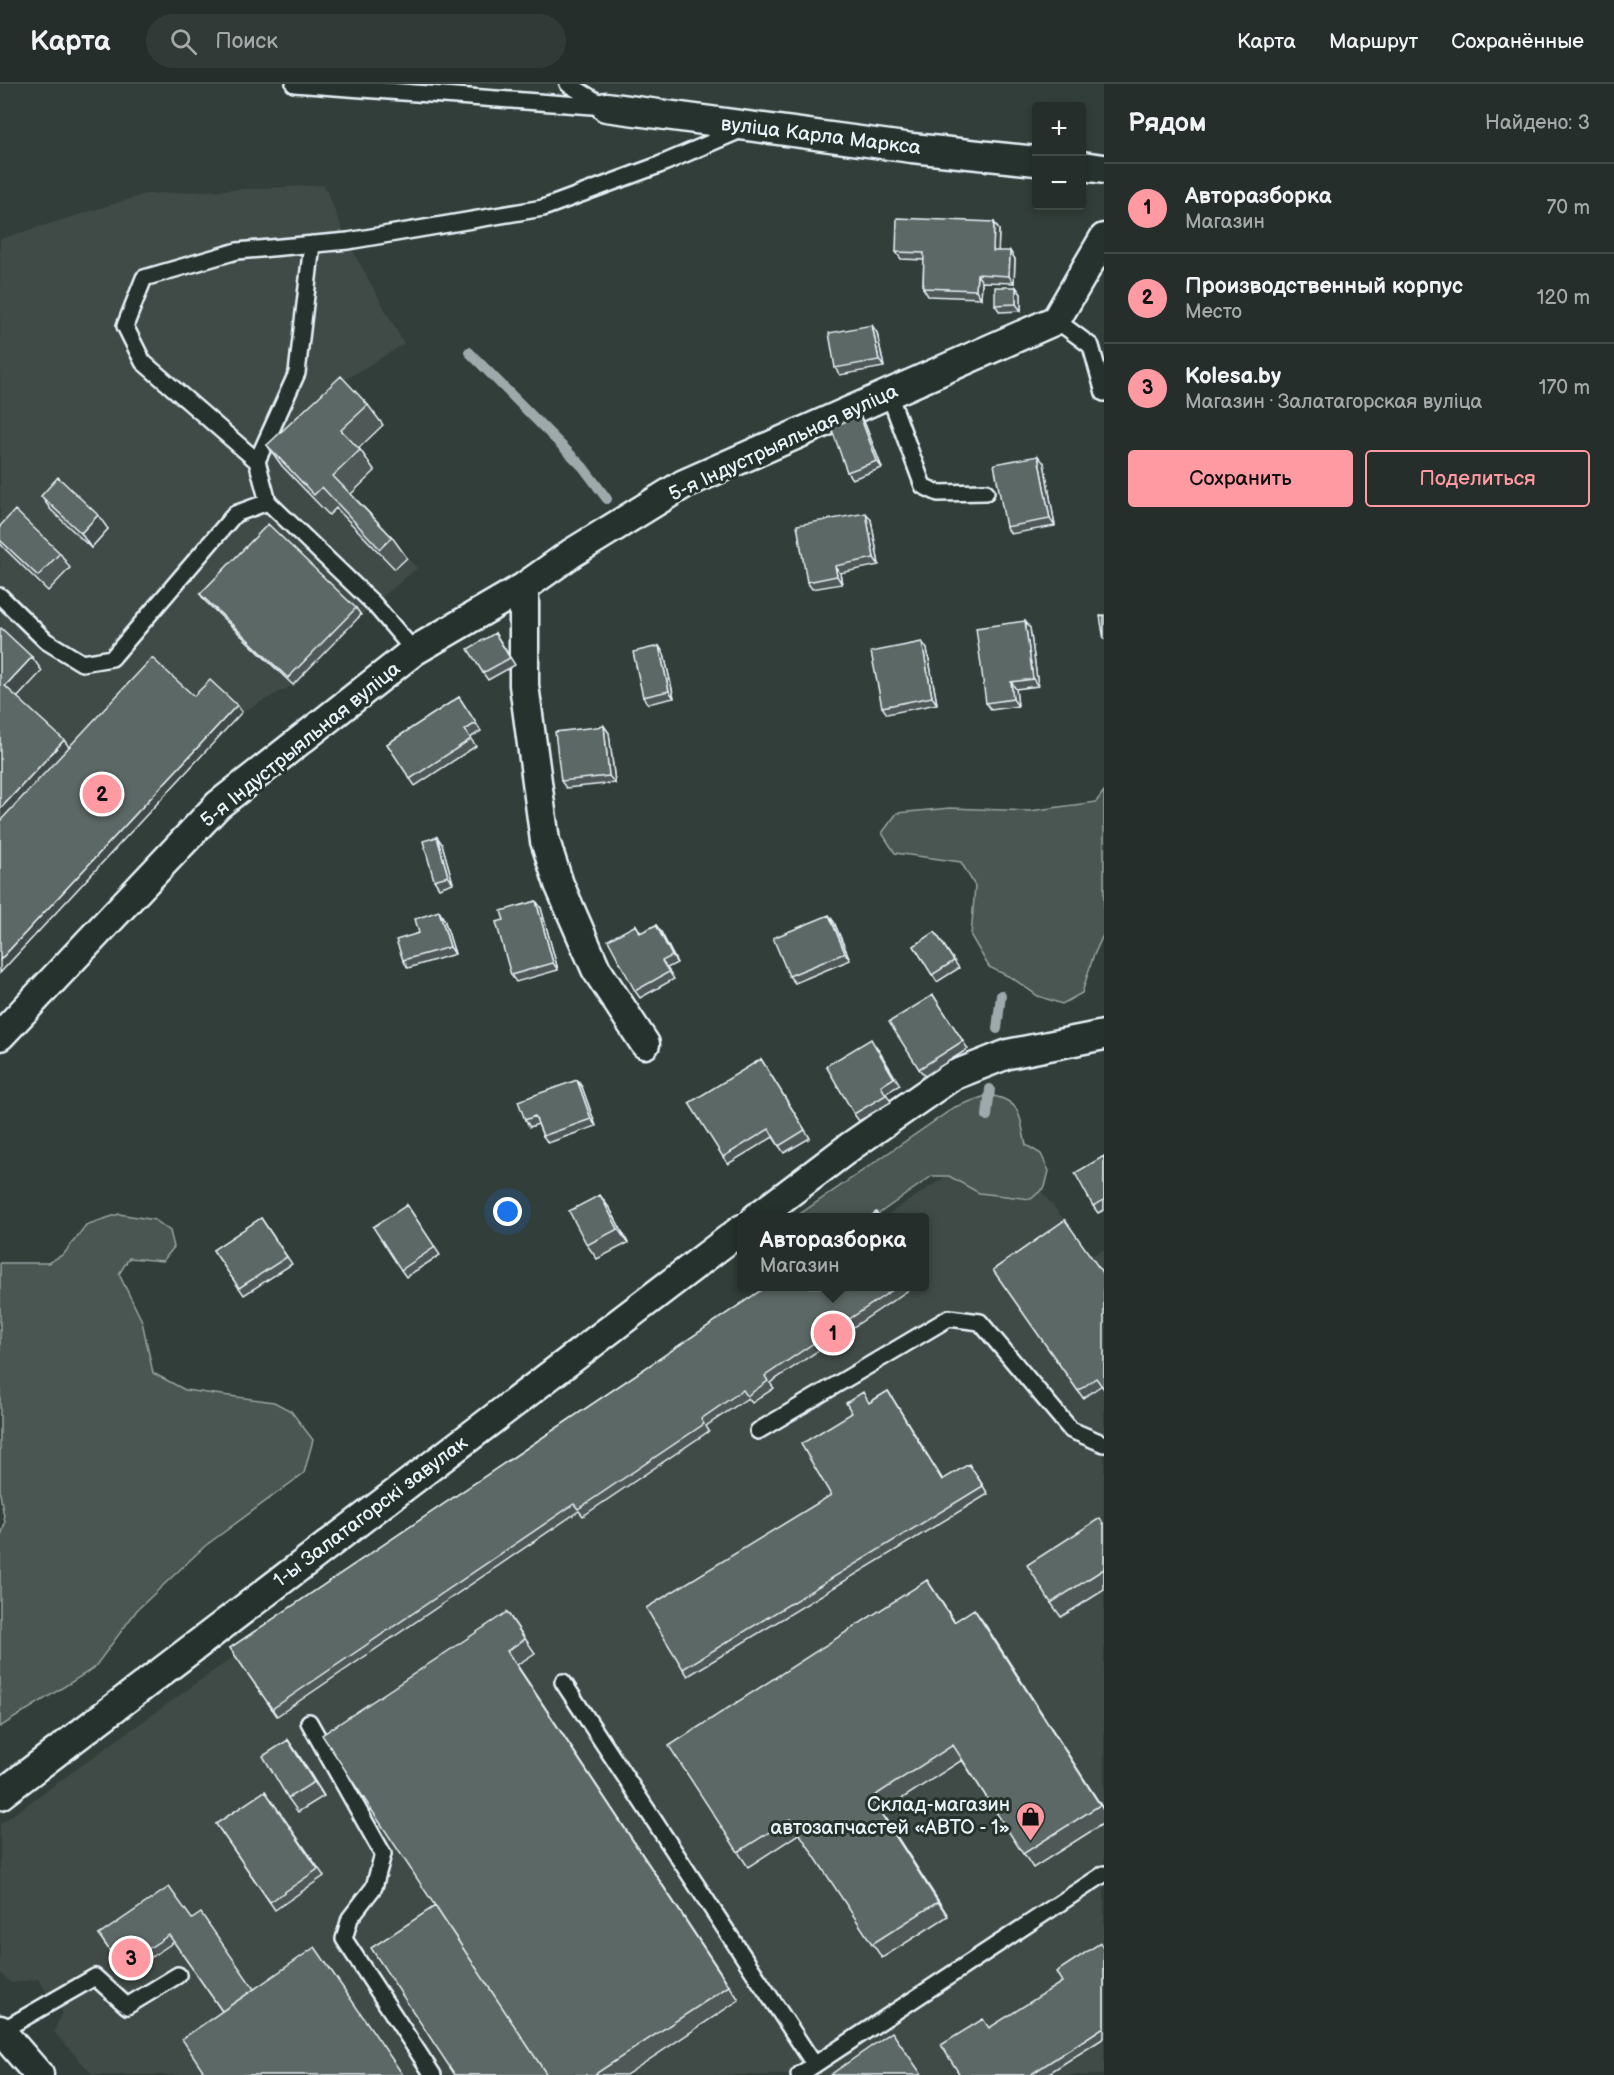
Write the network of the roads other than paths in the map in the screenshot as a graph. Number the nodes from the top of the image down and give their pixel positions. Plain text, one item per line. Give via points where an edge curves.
1 (294, 84) edge
2 (568, 84) edge
3 (606, 107) junction
4 (750, 126) junction
5 (1032, 161) edge
6 (1086, 167) edge
7 (1104, 169) edge
8 (1104, 238) edge
9 (312, 244) junction
10 (1056, 320) junction
11 (1104, 393) edge
12 (889, 394) junction
13 (257, 461) junction
14 (986, 492) dead end
15 (268, 502) junction
16 (524, 587) junction
17 (0, 596) edge
18 (414, 651) junction
19 (1104, 1035) edge
20 (0, 1036) edge
21 (645, 1044) dead end
22 (763, 1213) edge
23 (737, 1232) edge
24 (758, 1431) dead end
25 (1104, 1444) edge
26 (563, 1682) dead end
27 (309, 1722) dead end
28 (0, 1795) edge
29 (1104, 1874) edge
30 (178, 1975) dead end
31 (0, 2031) edge
32 (814, 2064) junction
33 (39, 2075) edge
34 (433, 2075) edge
35 (799, 2075) edge

1 - 3 lane
2 - 3 lane
3 - 4 street, вуліца Карла Маркса
4 - 5 street, вуліца Карла Маркса
4 - 9 lane via 543,208 348,242
6 - 7 street
8 - 10 street
9 - 13 lane via 297,373
9 - 13 lane via 237,251 144,278 124,326 143,362
10 - 11 lane via 1092,346
10 - 12 street, 5-я Індустрыяльная вуліца
12 - 14 lane via 923,486 938,493
12 - 16 street, 5-я Індустрыяльная вуліца via 684,484
13 - 15 lane
15 - 17 lane via 235,514 112,658 82,663 46,641
15 - 18 lane via 374,603
16 - 18 street, 5-я Індустрыяльная вуліца
16 - 21 street via 524,686 544,841 596,969
18 - 20 street, 5-я Індустрыяльная вуліца via 218,805
19 - 22 street via 1008,1054 952,1076 850,1146
23 - 28 street, 1-ы Залатагорскі завулак
24 - 25 lane via 949,1318 980,1322 1071,1430
26 - 32 lane
27 - 34 lane via 383,1854 374,1887 350,1918 344,1939
29 - 32 lane
30 - 31 lane via 127,2006 95,1977
31 - 33 street
32 - 35 lane

